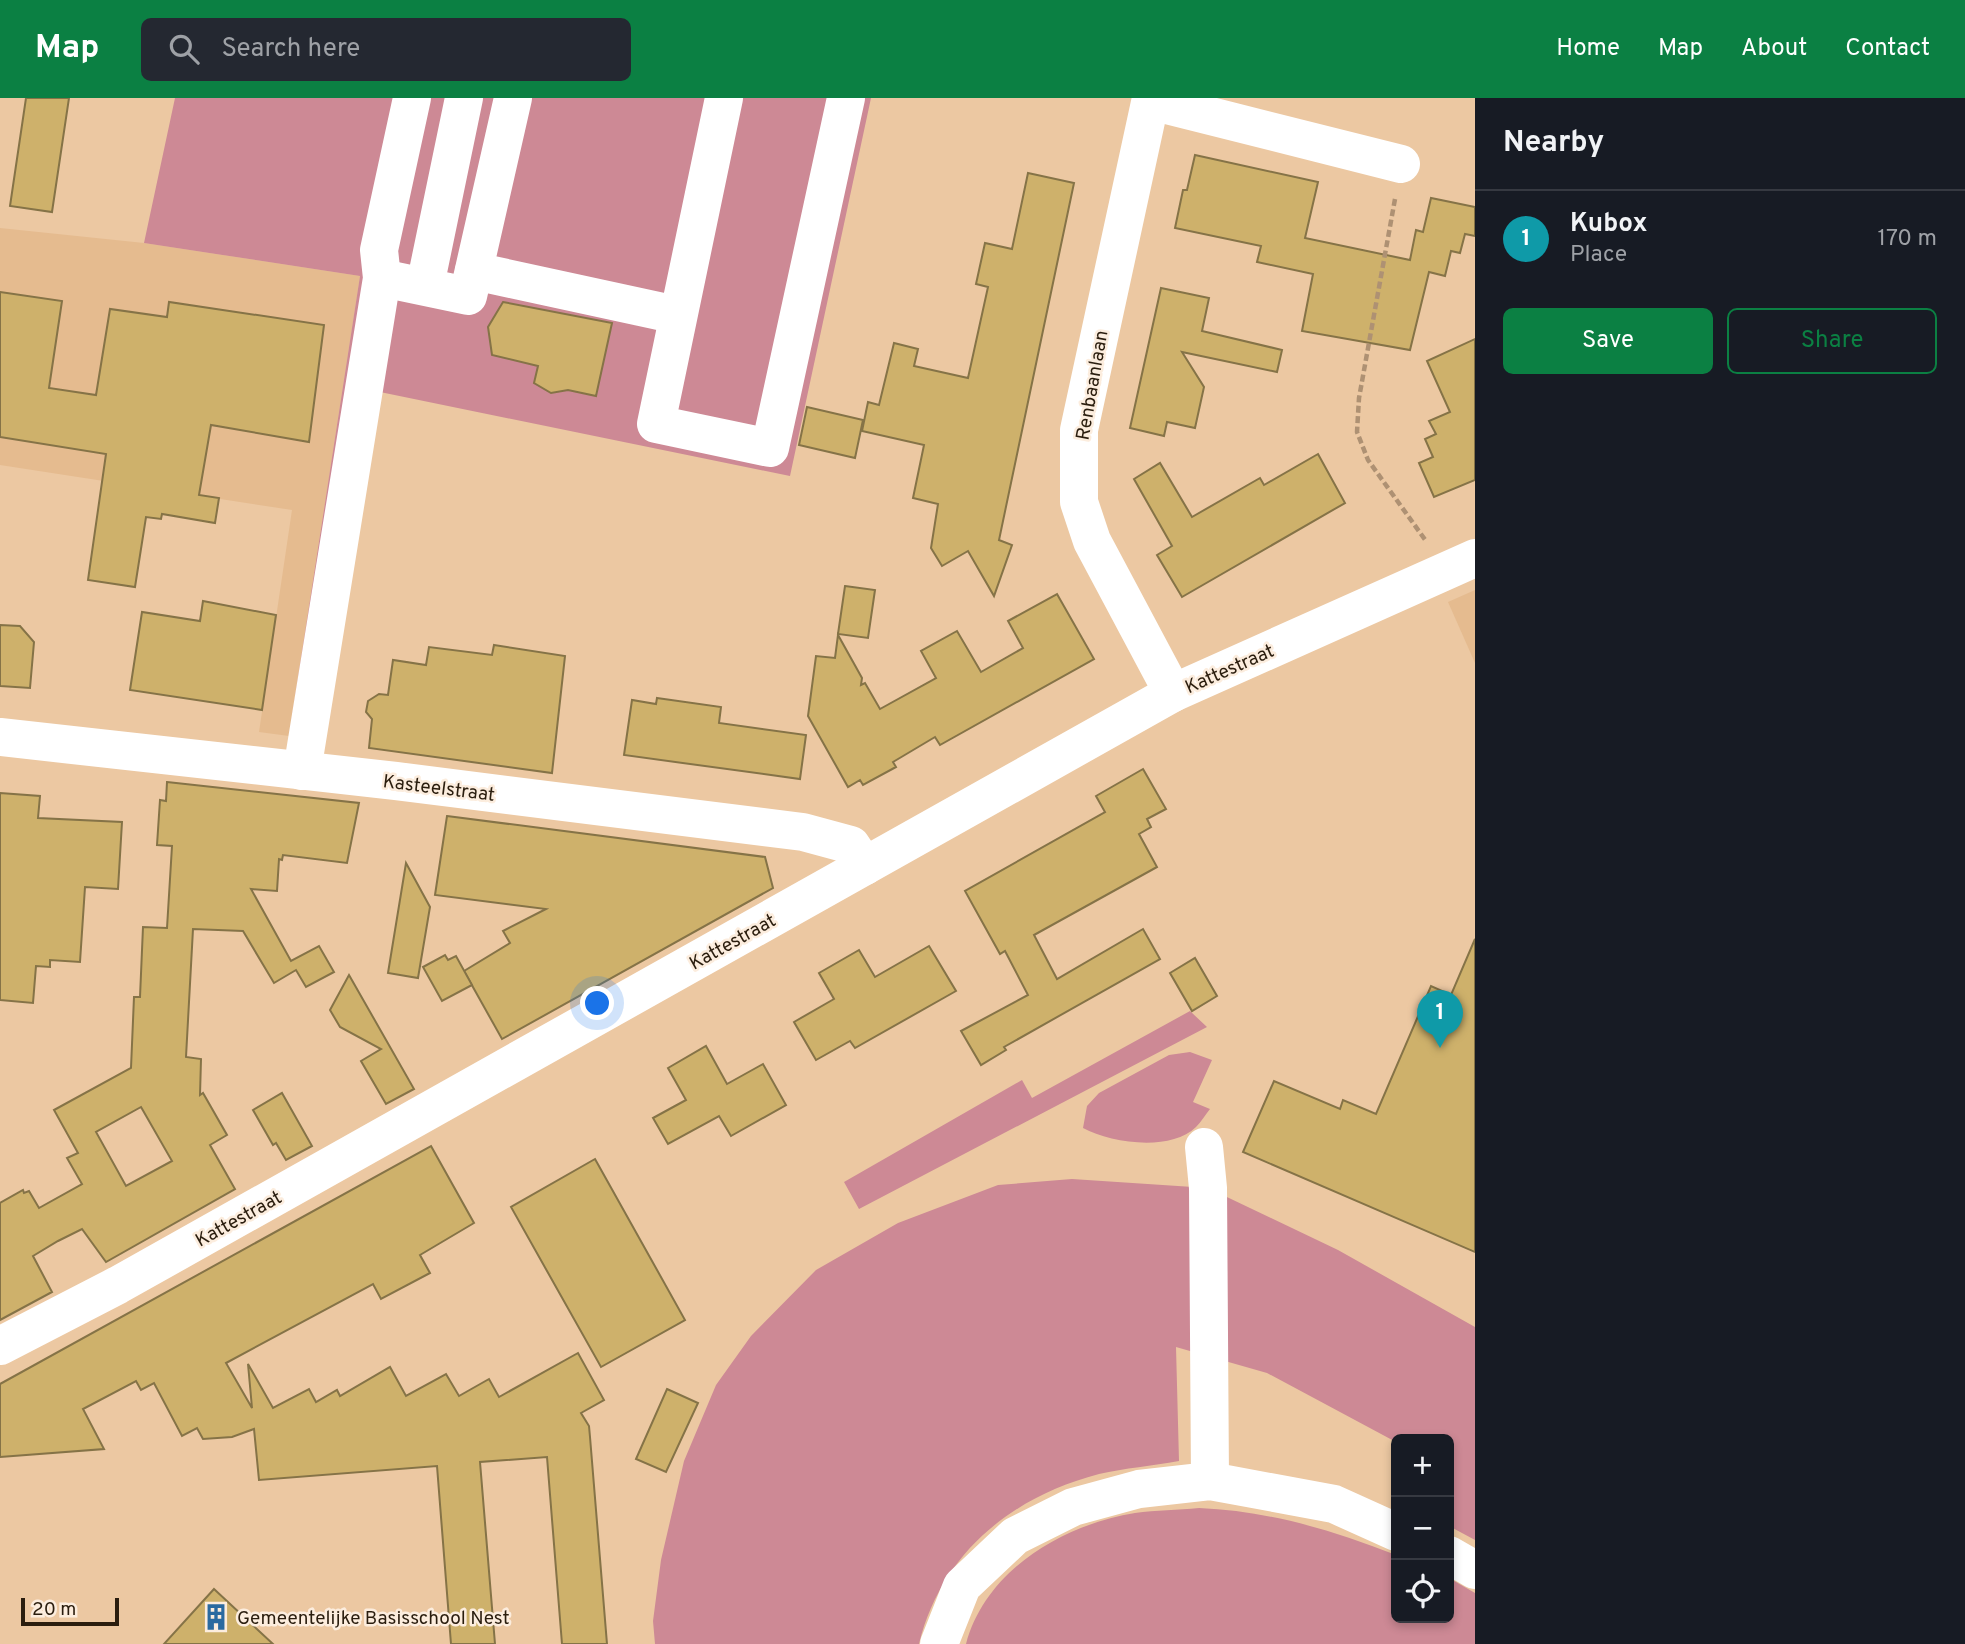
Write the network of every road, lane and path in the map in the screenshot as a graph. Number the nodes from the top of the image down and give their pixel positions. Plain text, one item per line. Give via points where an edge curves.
1 (412, 98) edge
2 (464, 98) edge
3 (513, 98) edge
4 (724, 98) edge
5 (846, 98) edge
6 (1151, 100) edge
7 (1401, 164) joint
8 (474, 271) junction
9 (382, 278) junction
10 (425, 286) junction
11 (677, 315) junction
12 (1432, 550) dead end
13 (1475, 558) edge
14 (1173, 693) junction
15 (0, 737) edge
16 (302, 771) junction
17 (865, 866) junction
18 (1204, 1147) dead end
19 (0, 1346) edge
20 (1210, 1481) junction
21 (1391, 1530) edge
22 (1454, 1558) edge
23 (1475, 1570) edge
24 (939, 1644) edge

1 - 9 street via 379,250
2 - 10 street
3 - 8 street
4 - 11 street
5 - 11 street via 770,448 656,424
6 - 7 street, Renbaanlaan
6 - 14 street, Renbaanlaan via 1079,430 1079,502 1092,541
7 - 12 path via 1359,398 1357,432 1368,460
8 - 10 street via 468,296
8 - 11 street
9 - 10 street
9 - 16 street
13 - 14 street, Kattestraat
14 - 17 street, Kattestraat
15 - 16 street, Kasteelstraat
16 - 17 street, Kasteelstraat via 803,832 851,845
17 - 19 street, Kattestraat via 118,1286
18 - 20 street
20 - 21 street via 1334,1504
20 - 24 street via 1139,1489 1073,1507 1015,1536 962,1586
22 - 23 street

